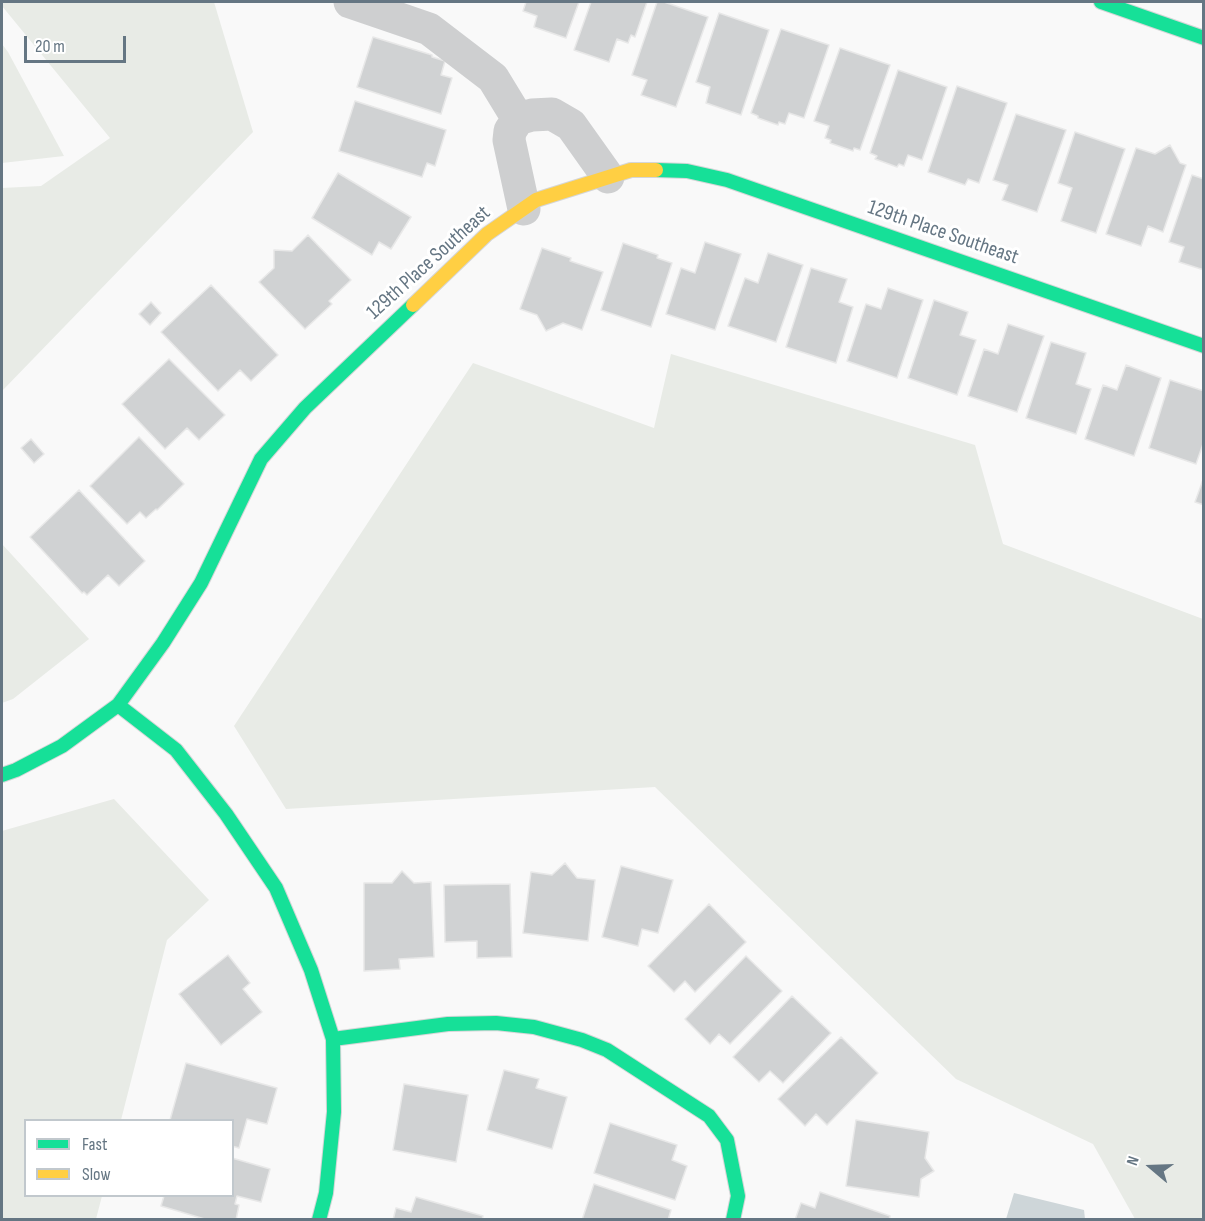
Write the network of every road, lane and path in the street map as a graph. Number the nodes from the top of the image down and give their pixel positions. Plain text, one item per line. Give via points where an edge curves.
1 (350, 2) edge
2 (1101, 2) edge
3 (1203, 38) edge
4 (518, 119) junction
5 (608, 177) junction
6 (524, 209) junction
7 (1203, 346) edge
8 (118, 705) junction
9 (2, 775) edge
10 (333, 1039) junction
11 (319, 1220) edge
12 (733, 1220) edge

1 - 4 street via 429,29 493,78
2 - 3 street
4 - 5 street via 552,114 571,125
4 - 6 street via 509,140
5 - 6 street, 129th Place Southeast via 536,200
5 - 7 street, 129th Place Southeast via 630,170 687,171 727,180
6 - 8 street, 129th Place Southeast via 479,242 304,408 261,459 201,584
8 - 9 street, 129th Place Southeast via 62,746
8 - 10 street via 176,750 276,888
10 - 11 street via 334,1112 326,1193
10 - 12 street via 447,1024 496,1023 534,1028 607,1050 709,1116 727,1140 738,1196

